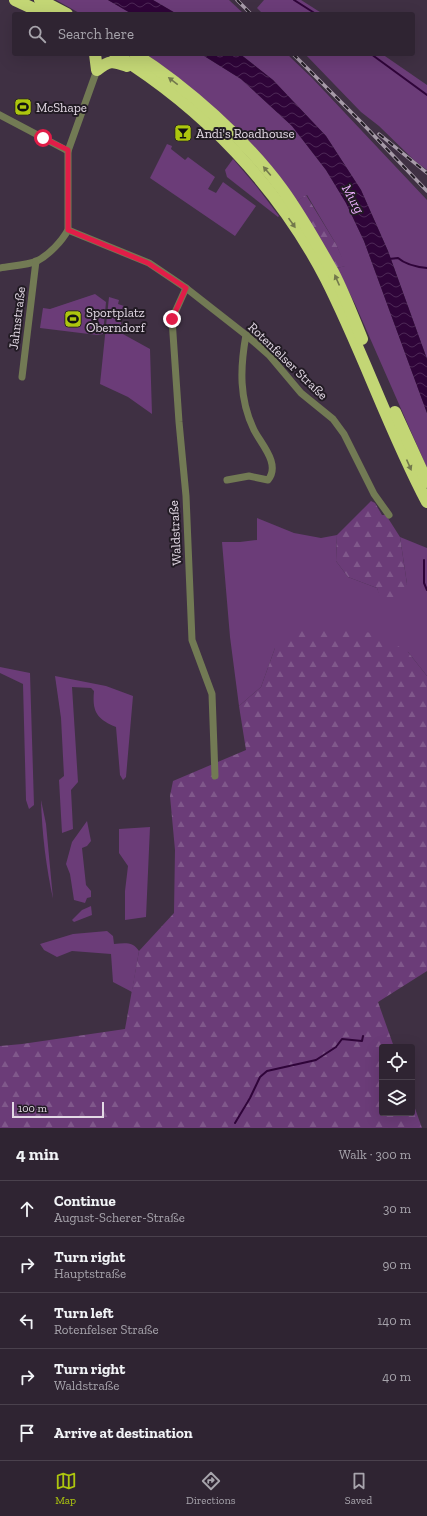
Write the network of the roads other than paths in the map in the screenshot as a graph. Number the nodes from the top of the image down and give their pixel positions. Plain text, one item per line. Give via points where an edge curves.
1 (15, 0) edge
2 (40, 0) edge
3 (41, 12) edge
4 (63, 12) edge
5 (95, 56) edge
6 (123, 56) edge
7 (134, 59) edge
8 (97, 70) junction
9 (0, 115) edge
10 (68, 150) junction
11 (68, 230) junction
12 (36, 261) junction
13 (0, 268) edge
14 (186, 288) junction
15 (246, 335) junction
16 (22, 377) dead end
17 (227, 480) dead end
18 (427, 482) edge
19 (427, 502) edge
20 (389, 515) dead end
21 (215, 776) dead end

1 - 3 highway
2 - 4 highway
5 - 8 highway
6 - 7 highway
7 - 8 highway via 126,66 111,62
18 -> 7 highway via 334,274 282,189 248,149 212,114 176,83
7 -> 19 highway via 240,155 302,237 326,279
8 - 10 street
9 - 10 street
10 - 11 street
11 - 12 street via 64,238
11 - 14 street, Rotenfelser Straße via 148,263
12 - 13 street
12 - 16 street, Jahnstraße
14 - 15 street, Rotenfelser Straße
14 - 21 street, Waldstraße via 172,319 186,496 192,640 212,694
15 - 17 street via 242,357 245,409 270,456 272,469 268,480 249,476
15 - 20 street, Rotenfelser Straße via 269,355 301,393 333,419 344,434 374,494

